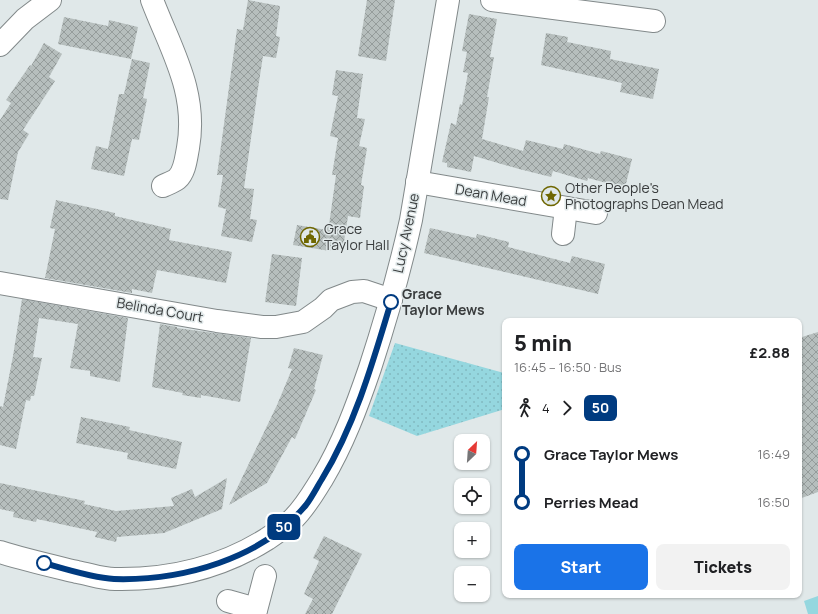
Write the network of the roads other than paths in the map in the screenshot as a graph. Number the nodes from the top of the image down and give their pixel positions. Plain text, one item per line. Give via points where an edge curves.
1 (50, 0) edge
2 (152, 0) edge
3 (448, 0) edge
4 (492, 0) edge
5 (654, 21) dead end
6 (0, 45) edge
7 (417, 182) junction
8 (163, 186) dead end
9 (566, 208) junction
10 (596, 213) dead end
11 (562, 234) dead end
12 (0, 283) edge
13 (391, 300) junction
14 (0, 552) edge
15 (265, 576) dead end
16 (228, 601) dead end
17 (256, 612) edge

1 - 6 street via 25,19
2 - 8 street via 172,46 187,92 191,119 184,167 177,179
3 - 7 street, Lucy Avenue
4 - 5 street
7 - 9 street, Dean Mead
7 - 13 street, Lucy Avenue via 404,253
9 - 10 street, Dean Mead
9 - 11 street
12 - 13 street, Belinda Court via 262,327 303,322 331,300 352,292 364,291
13 - 14 street, Lucy Avenue via 362,392 343,440 307,504 281,530 238,556 193,571 148,578 104,578
15 - 17 street
16 - 17 street

